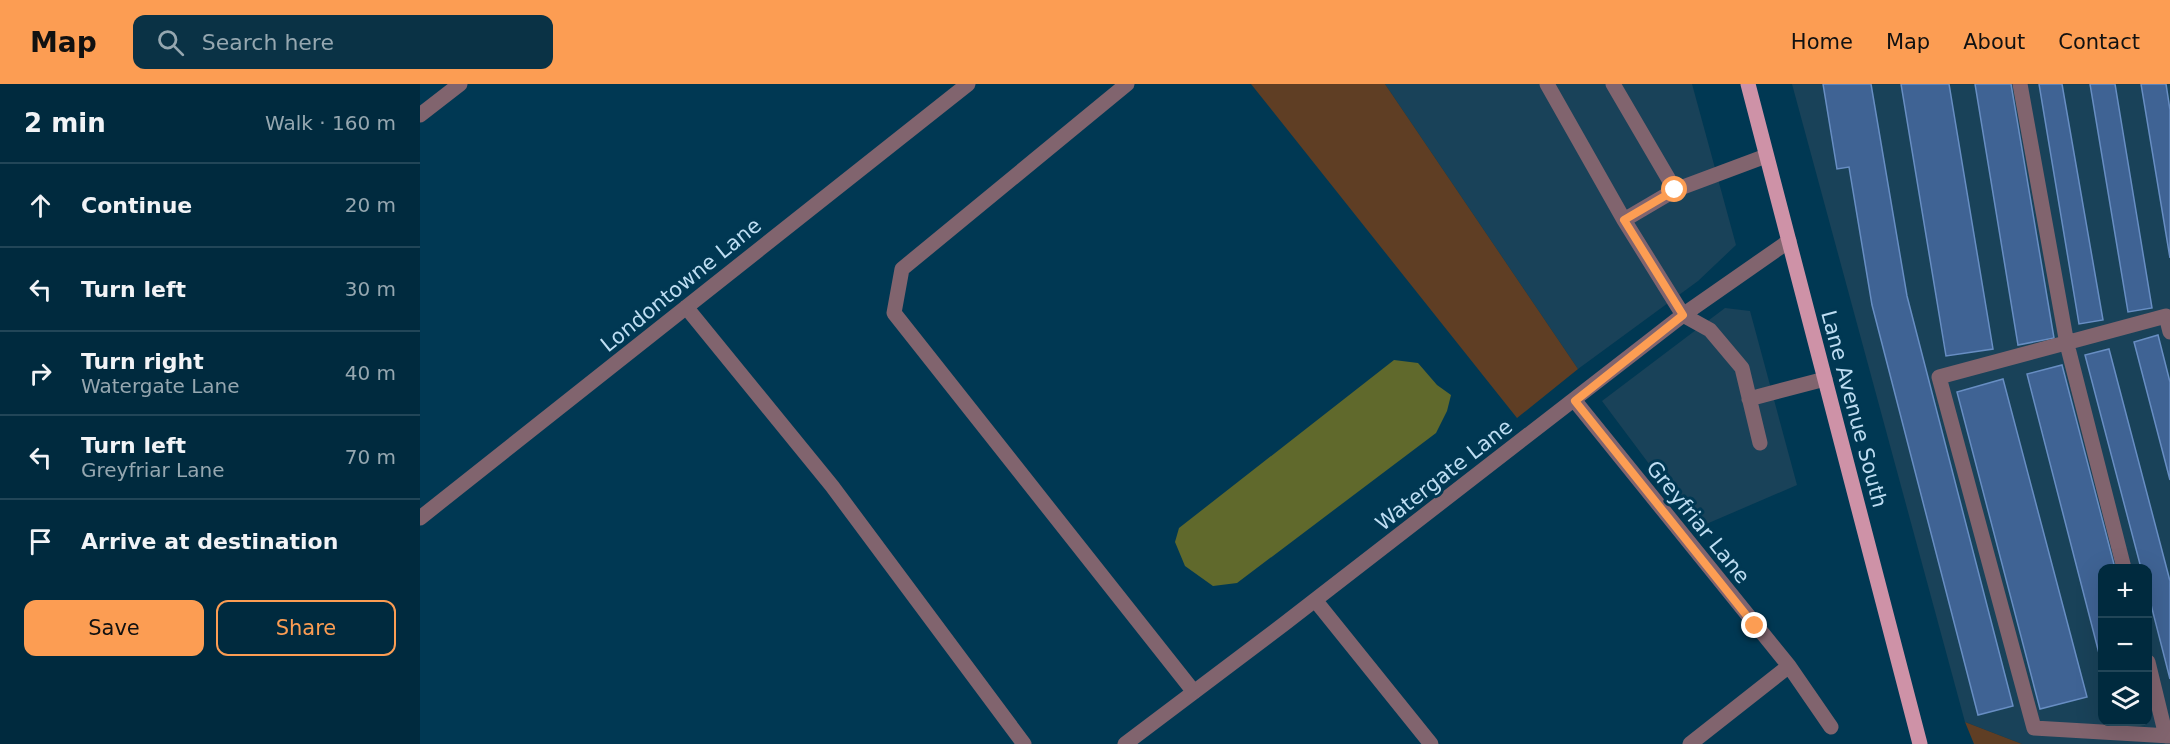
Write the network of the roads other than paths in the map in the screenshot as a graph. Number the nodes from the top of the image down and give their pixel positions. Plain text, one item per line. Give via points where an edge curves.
1 (460, 84) edge
2 (968, 84) edge
3 (1127, 84) edge
4 (1548, 84) edge
5 (1613, 84) edge
6 (1748, 84) edge
7 (2020, 84) edge
8 (420, 116) edge
9 (1766, 156) junction
10 (1675, 190) junction
11 (1624, 220) junction
12 (1789, 241) junction
13 (686, 307) junction
14 (1683, 315) junction
15 (2170, 332) edge
16 (2067, 344) junction
17 (1825, 379) junction
18 (1749, 399) junction
19 (1575, 401) junction
20 (1760, 443) dead end
21 (420, 518) edge
22 (2123, 564) edge
23 (1315, 600) junction
24 (1789, 666) junction
25 (2151, 672) edge
26 (1194, 692) junction
27 (1831, 727) dead end
28 (2168, 736) edge
29 (1024, 744) edge
30 (1125, 744) edge
31 (1431, 744) edge
32 (1690, 744) edge
33 (1920, 744) edge

1 - 8 street
2 - 13 street, Londontowne Lane
3 - 26 street via 902,269 894,313
4 - 11 street
5 - 10 street
6 - 9 main road, Lane Avenue South
7 - 16 street
9 - 10 street
9 - 12 main road, Lane Avenue South
10 - 11 street
11 - 14 street
12 - 14 street, Watergate Lane
12 - 17 main road, Lane Avenue South
13 - 21 street, Londontowne Lane
13 - 29 street via 832,486
14 - 18 street via 1710,330 1742,368
14 - 19 street, Watergate Lane
15 - 16 street via 2166,316
16 - 22 street
16 - 28 street via 1939,378 2034,728
17 - 18 street
17 - 33 main road, Lane Avenue South
18 - 20 street
19 - 23 street, Watergate Lane
19 - 24 street, Greyfriar Lane
23 - 26 street, Watergate Lane
23 - 31 street
24 - 27 street, Greyfriar Lane
24 - 32 street
25 - 28 street
26 - 30 street, Watergate Lane

